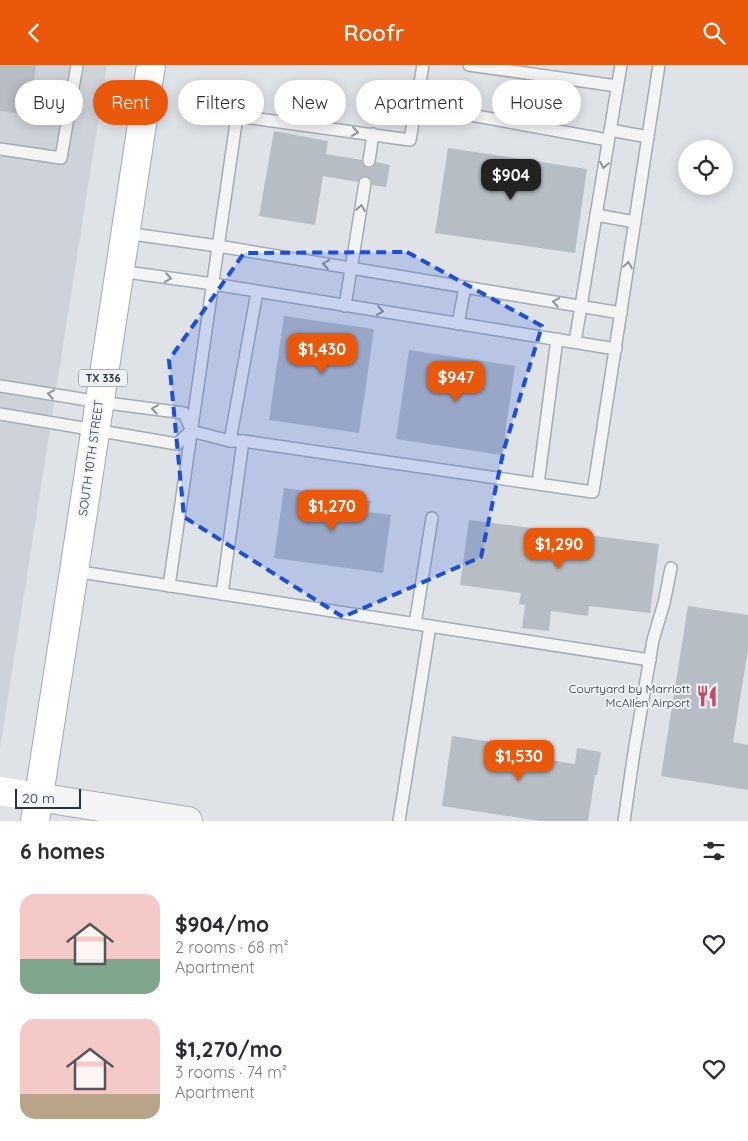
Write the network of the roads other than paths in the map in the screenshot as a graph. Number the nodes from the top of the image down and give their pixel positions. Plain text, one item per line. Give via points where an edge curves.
1 (77, 65) edge
2 (151, 65) edge
3 (423, 65) edge
4 (469, 65) edge
5 (621, 65) edge
6 (659, 65) edge
7 (420, 80) edge
8 (617, 86) junction
9 (482, 116) edge
10 (412, 125) edge
11 (373, 135) junction
12 (609, 135) junction
13 (648, 137) junction
14 (0, 149) edge
15 (369, 161) dead end
16 (365, 183) dead end
17 (596, 215) junction
18 (635, 222) junction
19 (125, 233) junction
20 (218, 246) junction
21 (352, 268) junction
22 (119, 271) junction
23 (213, 284) junction
24 (465, 287) junction
25 (256, 291) junction
26 (346, 305) junction
27 (581, 306) junction
28 (621, 313) junction
29 (458, 323) junction
30 (557, 339) junction
31 (575, 342) junction
32 (616, 349) junction
33 (0, 386) edge
34 (100, 401) junction
35 (0, 414) edge
36 (95, 430) junction
37 (192, 431) junction
38 (230, 441) junction
39 (243, 441) junction
40 (538, 484) junction
41 (432, 518) dead end
42 (671, 568) dead end
43 (74, 571) junction
44 (168, 586) junction
45 (222, 594) junction
46 (415, 624) junction
47 (430, 626) junction
48 (650, 660) junction
49 (0, 791) edge
50 (37, 809) edge
51 (188, 821) edge
52 (399, 821) edge
53 (624, 821) edge

1 - 14 lane via 61,158
2 - 19 main road, SOUTH 10TH STREET / TX 336
3 - 7 lane
4 - 8 lane
5 - 8 lane
6 - 13 lane
8 - 12 lane
9 - 12 lane
10 - 11 lane via 410,140
11 - 15 lane
20 -> 11 lane via 237,116
12 - 13 lane
12 -> 17 lane
13 - 18 lane
21 -> 16 lane
17 - 18 lane
17 - 27 lane
28 -> 18 lane
19 - 20 lane
19 - 22 main road, SOUTH 10TH STREET / TX 336
21 -> 20 lane
20 - 23 lane
21 - 24 lane
21 - 26 lane
22 -> 23 lane
22 - 34 main road, SOUTH 10TH STREET / TX 336
23 - 25 lane
23 - 37 lane
27 -> 24 lane
24 - 29 lane
25 - 26 lane
25 - 38 lane
26 -> 29 lane
27 - 28 lane
27 - 31 lane
28 - 32 lane
29 - 30 lane
30 - 31 lane
30 - 40 lane
31 - 32 lane
32 - 40 lane via 593,492
34 -> 33 lane
34 - 36 main road, SOUTH 10TH STREET / TX 336
37 -> 34 lane via 184,413
35 - 36 lane
36 - 37 lane via 176,444
36 - 43 main road, SOUTH 10TH STREET / TX 336
37 - 38 lane
37 - 44 lane
38 - 39 lane
39 - 40 lane
39 - 45 lane
41 - 46 lane
42 - 48 lane
43 - 44 lane
43 - 50 main road, SOUTH 10TH STREET / TX 336
44 - 45 lane
45 - 46 lane
46 - 47 lane
47 - 48 lane
47 - 52 lane
48 - 53 lane
49 - 50 main road
50 - 51 street

